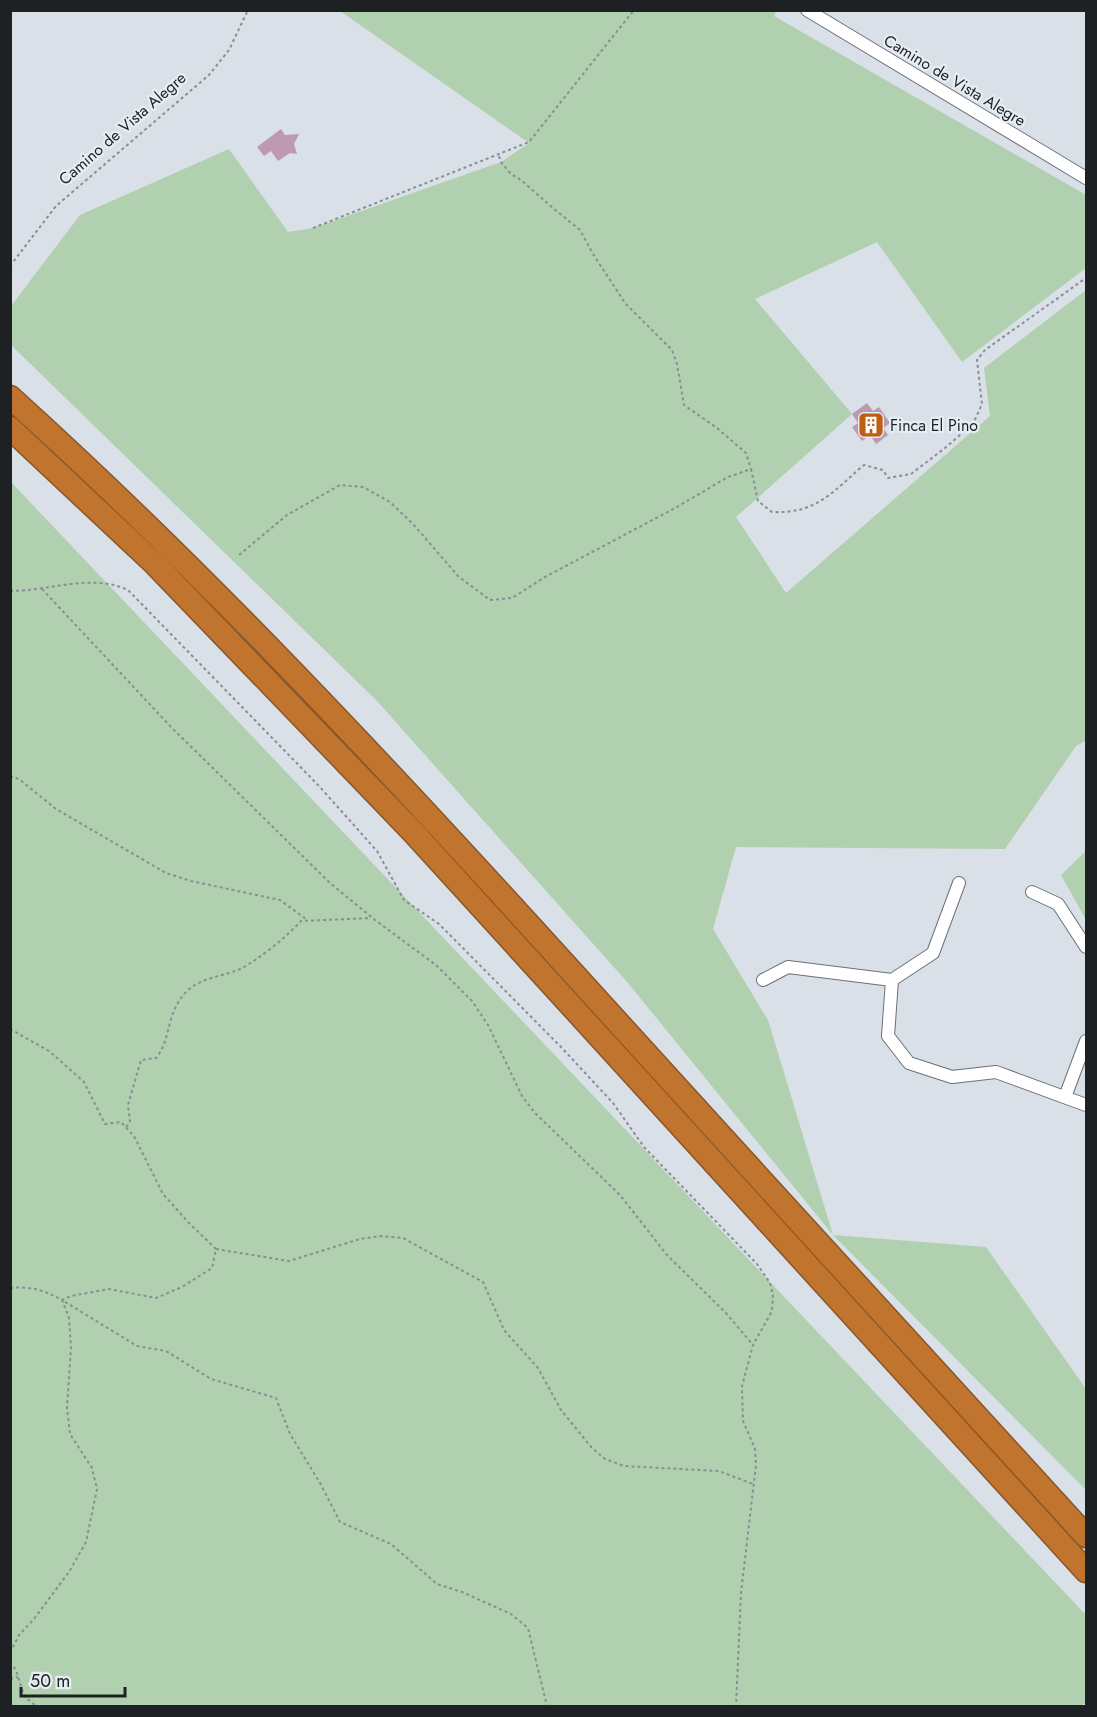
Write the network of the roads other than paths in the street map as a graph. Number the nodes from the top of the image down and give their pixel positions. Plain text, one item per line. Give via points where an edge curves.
1 (807, 10) edge
2 (1086, 178) edge
3 (10, 397) edge
4 (10, 428) edge
5 (959, 883) dead end
6 (1032, 892) dead end
7 (1086, 947) edge
8 (763, 980) dead end
9 (892, 980) junction
10 (1086, 1041) edge
11 (1065, 1097) junction
12 (1086, 1105) edge
13 (1086, 1536) edge
14 (1086, 1571) edge

1 - 2 street, Camino de Vista Alegre
3 - 13 highway via 159,536 345,726
4 - 14 highway via 155,564 413,832
5 - 9 street via 933,953
6 - 7 street via 1058,904
8 - 9 street via 788,967
9 - 11 street via 888,1036 909,1063 952,1077 996,1072
10 - 11 street
11 - 12 street

